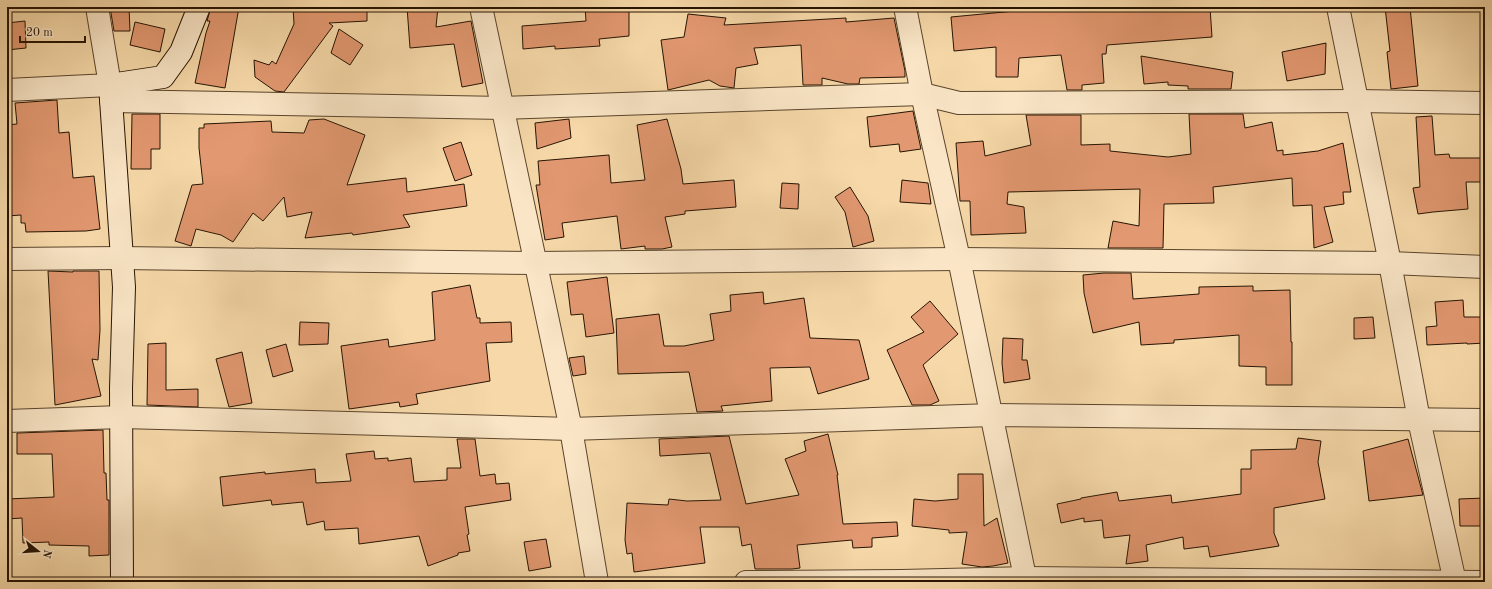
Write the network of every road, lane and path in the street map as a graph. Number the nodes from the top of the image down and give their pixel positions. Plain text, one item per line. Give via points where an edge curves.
1 (97, 7) edge
2 (199, 7) edge
3 (482, 7) edge
4 (905, 7) edge
5 (1338, 7) edge
6 (7, 90) edge
7 (111, 93) junction
8 (922, 94) junction
9 (1357, 101) junction
10 (1485, 103) edge
11 (504, 108) junction
12 (122, 258) junction
13 (959, 258) junction
14 (7, 259) edge
15 (535, 263) junction
16 (1390, 263) junction
17 (1485, 266) edge
18 (992, 415) junction
19 (121, 417) junction
20 (1419, 420) junction
21 (1485, 420) edge
22 (7, 421) edge
23 (571, 430) junction
24 (1025, 580) edge
25 (122, 582) edge
26 (597, 582) edge
27 (746, 582) edge
28 (1455, 582) edge
29 (1485, 582) edge

1 - 7 street
2 - 7 street via 181,52 163,77
3 - 11 street
4 - 8 street
5 - 9 street
6 - 7 street
7 - 11 street
7 - 12 street
8 - 9 street via 959,103
8 - 11 street
8 - 13 street
9 - 10 street
9 - 16 street
11 - 15 street
12 - 14 street
12 - 15 street
12 - 19 street via 124,287
13 - 15 street
13 - 16 street
13 - 18 street
15 - 23 street
16 - 17 street
16 - 20 street
18 - 20 street
18 - 23 street
18 - 24 street
19 - 22 street
19 - 23 street
19 - 25 street
20 - 21 street
20 - 28 street
23 - 26 street
24 - 27 street
24 - 28 street
28 - 29 street

